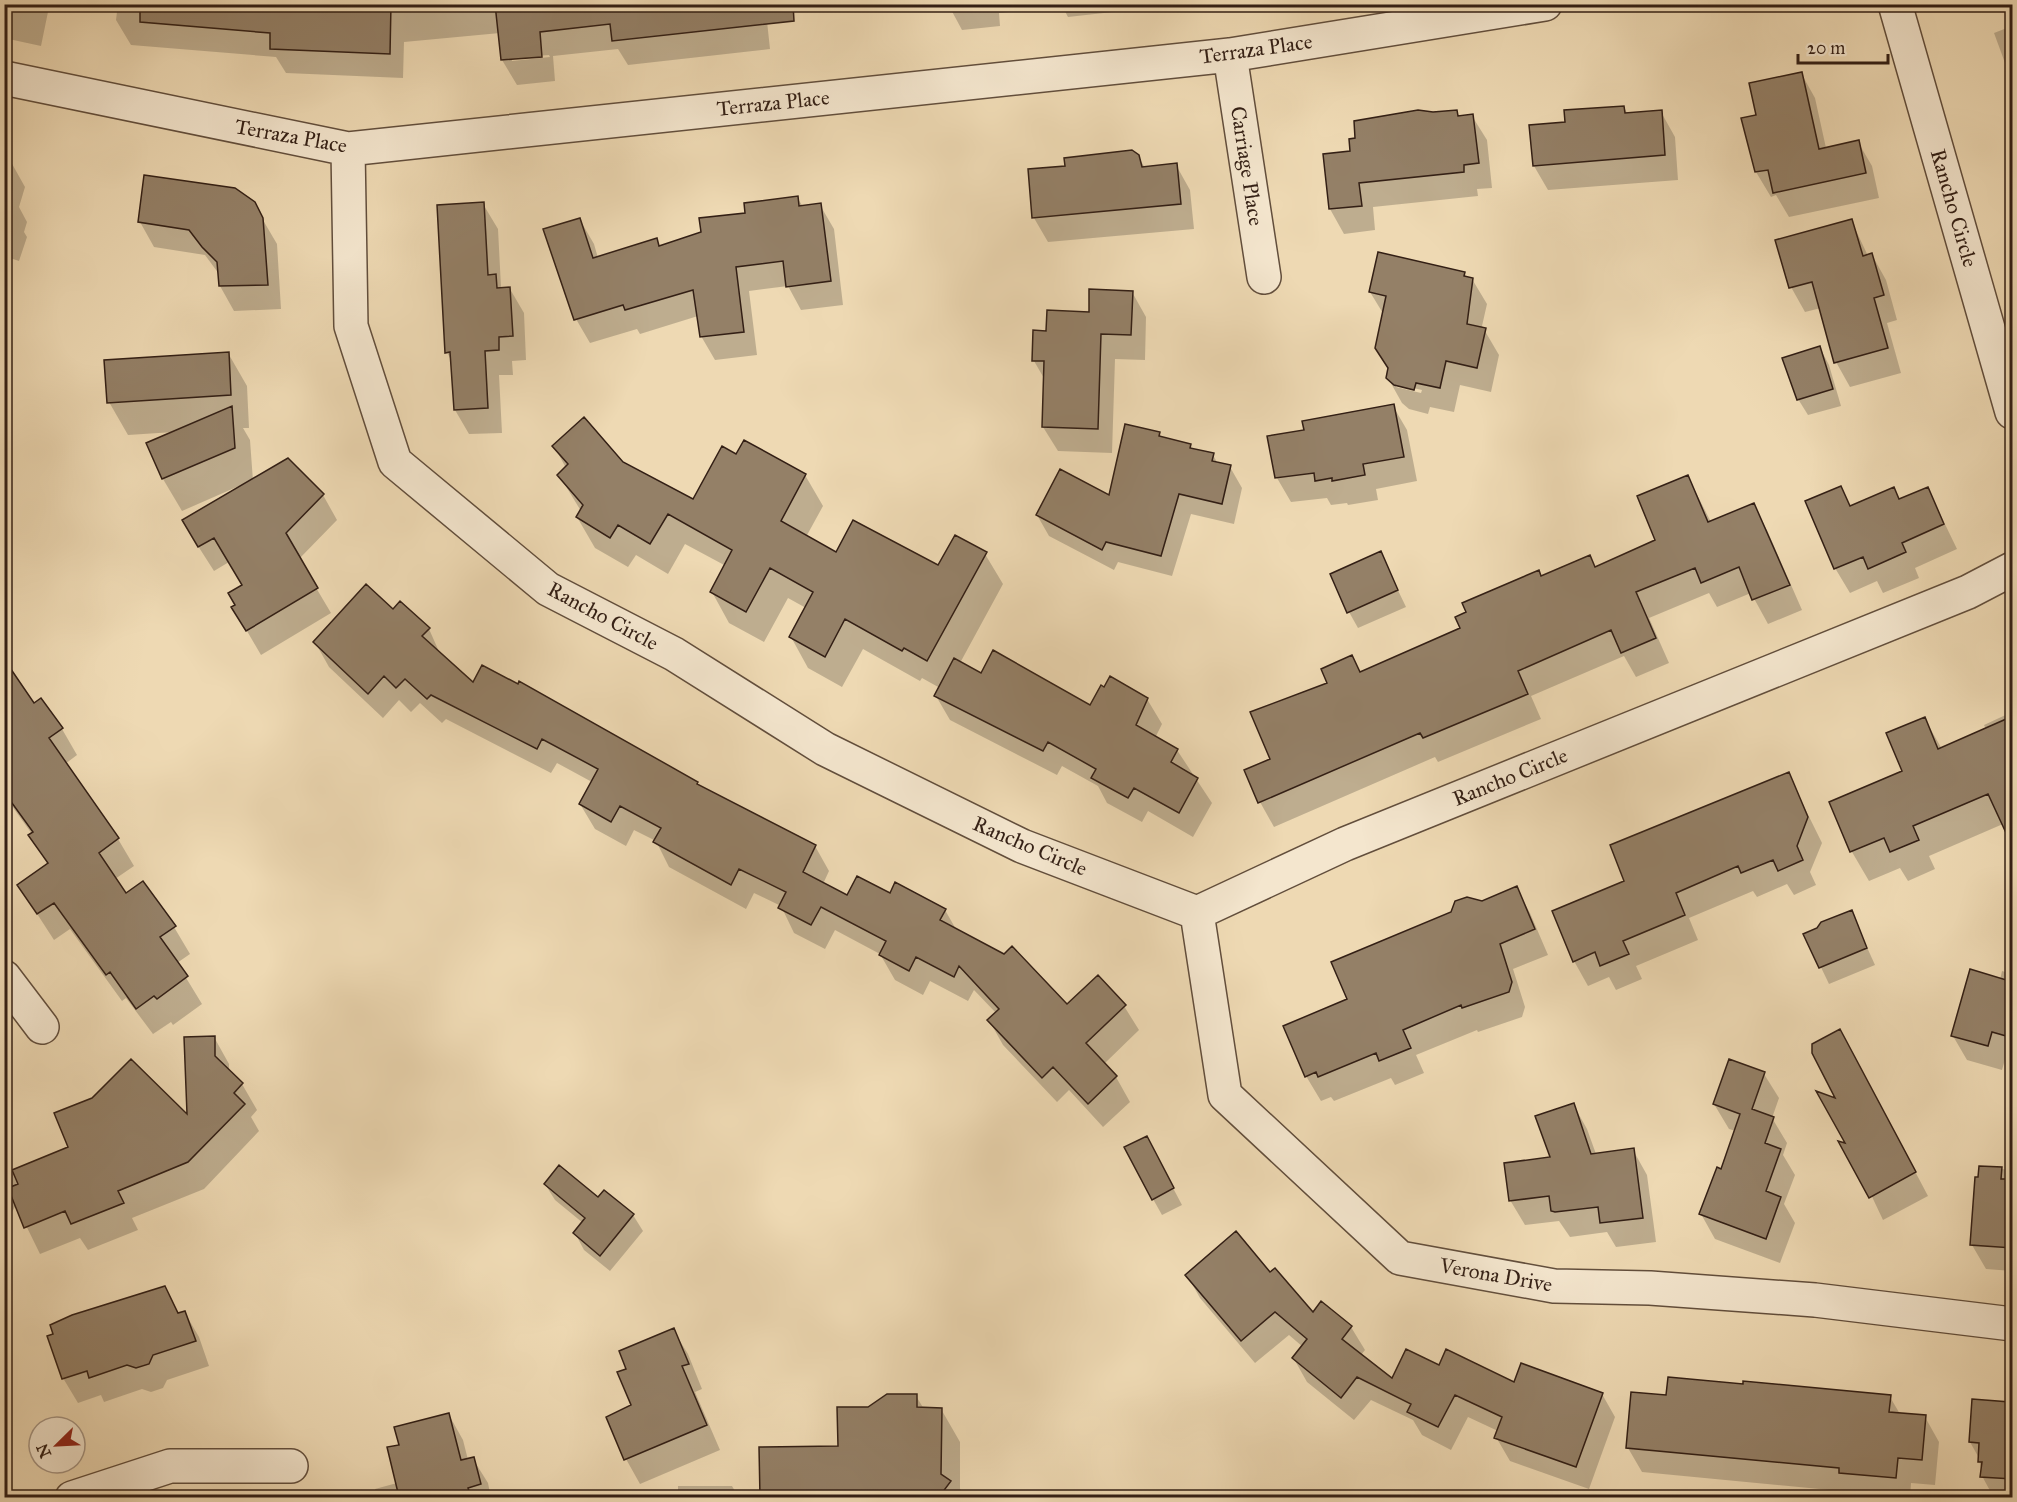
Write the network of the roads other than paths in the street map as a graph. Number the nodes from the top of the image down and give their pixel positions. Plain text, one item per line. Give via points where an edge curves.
1 (1545, 4) edge
2 (1895, 4) edge
3 (1230, 55) junction
4 (4, 78) edge
5 (348, 149) junction
6 (1264, 277) dead end
7 (2013, 412) edge
8 (2013, 569) edge
9 (1197, 913) junction
10 (4, 976) edge
11 (42, 1027) dead end
12 (2013, 1324) edge
13 (291, 1466) dead end
14 (72, 1497) edge

1 - 3 street, Terraza Place
2 - 7 street, Rancho Circle
3 - 5 street, Terraza Place
3 - 6 street, Carriage Place
4 - 5 street, Terraza Place
5 - 9 street, Rancho Circle via 351,326 395,462 548,589 674,654 825,749 1022,846
8 - 9 street, Rancho Circle via 1968,592 1345,844
9 - 12 street, Verona Drive via 1225,1095 1400,1258 1554,1286 1650,1288 1815,1300
10 - 11 street
13 - 14 street via 170,1466

